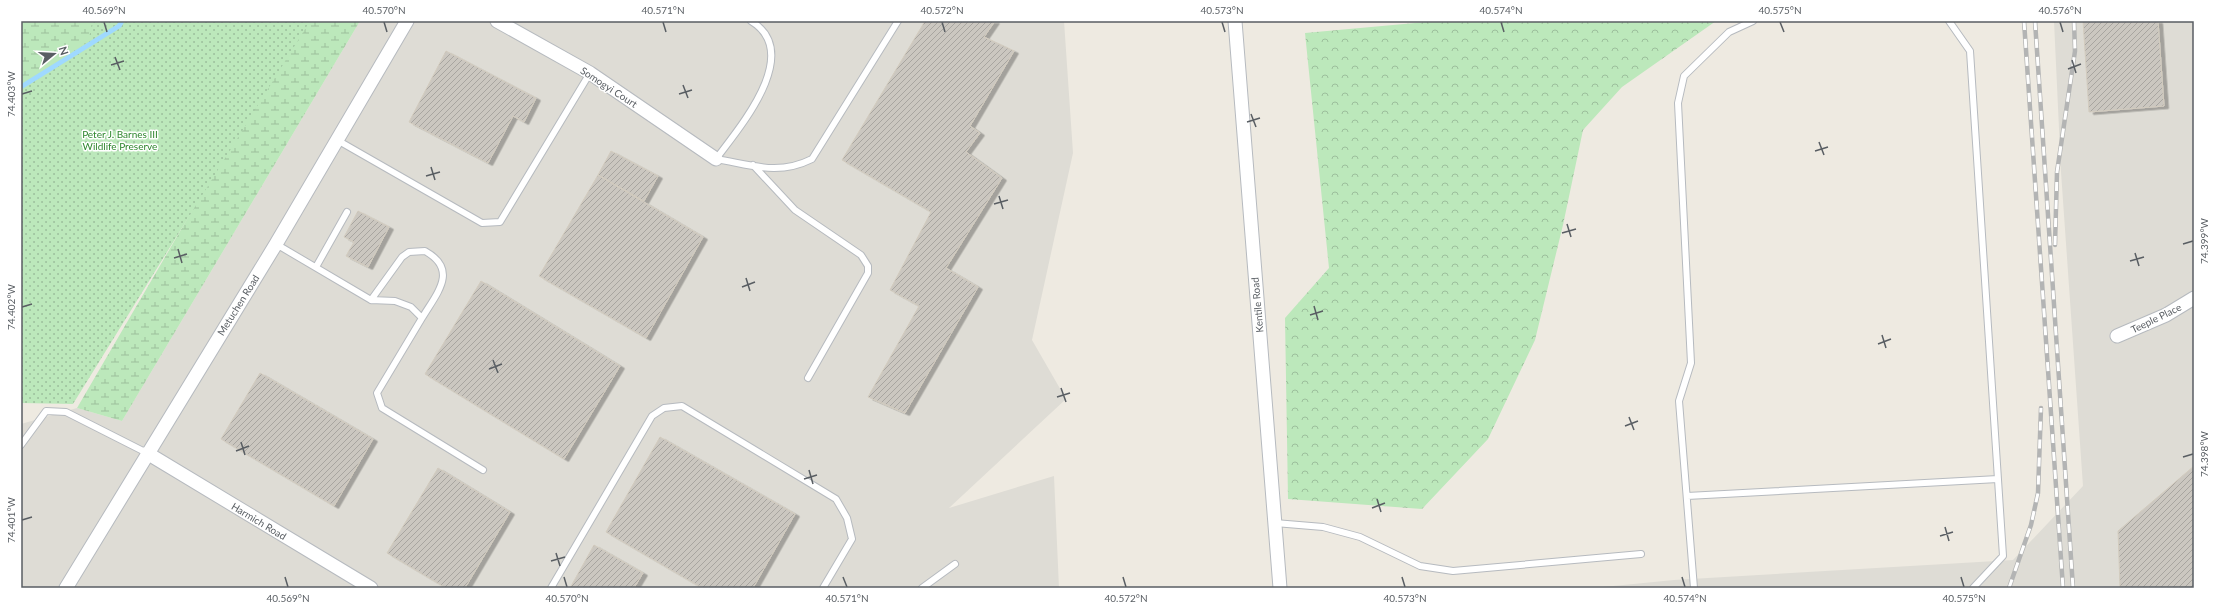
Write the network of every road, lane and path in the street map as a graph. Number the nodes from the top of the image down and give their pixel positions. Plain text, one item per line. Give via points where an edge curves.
1 (407, 21) edge
2 (497, 21) edge
3 (751, 21) edge
4 (898, 21) edge
5 (1235, 21) edge
6 (1753, 21) edge
7 (1949, 21) edge
8 (590, 73) junction
9 (337, 140) junction
10 (716, 159) junction
11 (753, 165) junction
12 (347, 212) dead end
13 (276, 244) junction
14 (316, 267) junction
15 (2194, 298) edge
16 (371, 300) junction
17 (422, 318) junction
18 (2117, 336) dead end
19 (808, 378) dead end
20 (21, 445) edge
21 (147, 453) junction
22 (483, 470) dead end
23 (1998, 479) junction
24 (1687, 496) junction
25 (1275, 523) junction
26 (1641, 554) dead end
27 (955, 564) dead end
28 (66, 588) edge
29 (371, 588) edge
30 (551, 588) edge
31 (823, 588) edge
32 (922, 588) edge
33 (1280, 588) edge
34 (1694, 588) edge
35 (1973, 588) edge

1 - 9 street, Metuchen Road
2 - 8 street, Somogyi Court
3 - 10 lane via 765,32 772,55 771,66 765,84 744,121
4 - 11 lane via 812,159 797,167 770,169
5 - 25 street, Kentile Road
6 - 24 lane via 1729,32 1684,76 1678,103 1691,363 1679,401
7 - 23 lane via 1970,50
8 - 9 lane via 500,222 482,223
8 - 10 street, Somogyi Court
9 - 13 street, Metuchen Road
10 - 11 lane
11 - 19 lane via 795,210 861,255 868,266 868,273
12 - 14 lane
13 - 14 lane
13 - 21 street, Metuchen Road
14 - 16 lane
15 - 18 street, Teeple Place via 2166,315
16 - 17 lane via 395,301 411,307
16 - 17 lane via 402,257 409,252 425,251 438,261 444,275 443,282
17 - 22 lane via 377,393 382,408
20 - 21 lane via 46,412 66,412
21 - 28 street, Metuchen Road
21 - 29 street, Harmich Road
23 - 24 lane
23 - 35 lane via 2003,556
24 - 34 lane
25 - 26 lane via 1322,528 1360,537 1420,566 1453,571
25 - 33 street, Kentile Road
27 - 32 lane
30 - 31 lane via 652,416 664,408 682,406 836,499 848,518 852,540

